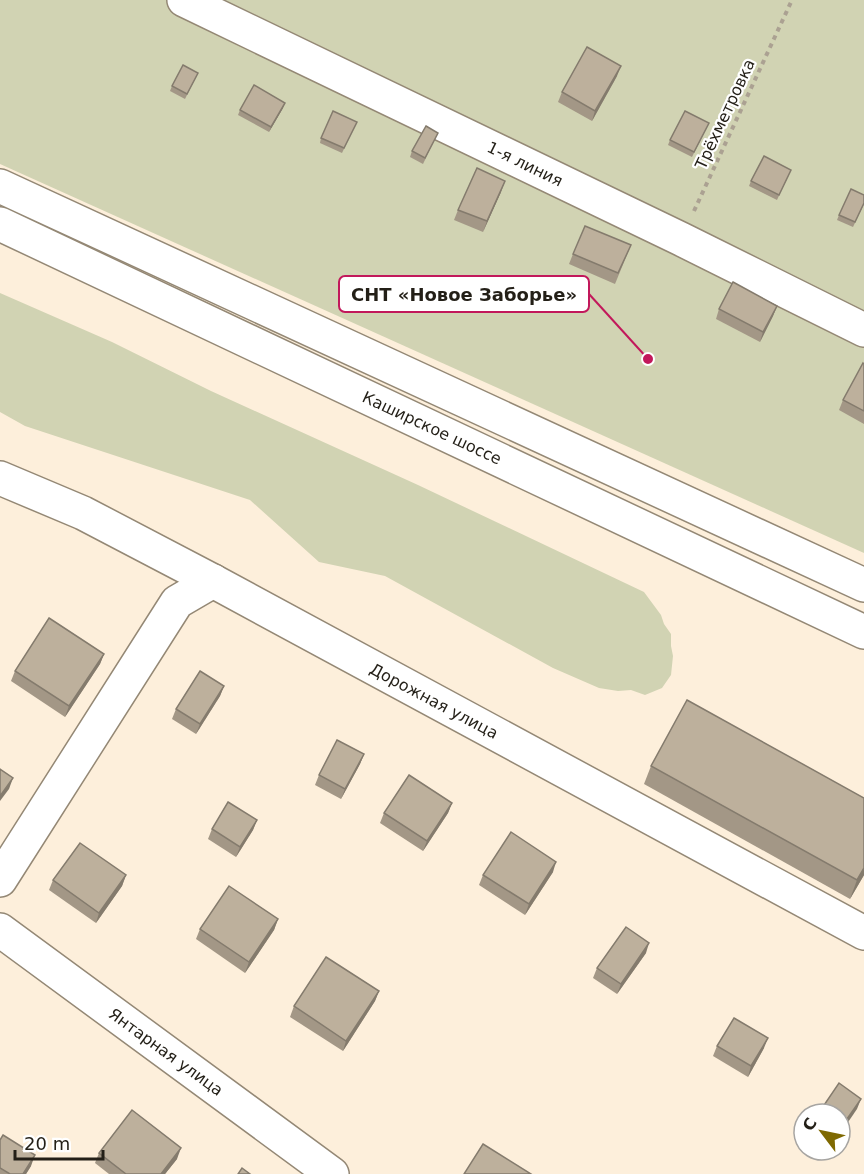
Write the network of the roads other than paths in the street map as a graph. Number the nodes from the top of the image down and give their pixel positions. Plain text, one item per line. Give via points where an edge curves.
1 (184, 0) edge
2 (0, 186) edge
3 (0, 224) edge
4 (864, 330) edge
5 (0, 478) edge
6 (213, 581) junction
7 (864, 585) edge
8 (864, 632) edge
9 (0, 880) edge
10 (0, 930) edge
11 (864, 933) edge
12 (332, 1174) edge

1 - 4 street, 1-я линия
2 - 7 street
3 - 8 street, Каширское шоссе
5 - 6 street, Дорожная улица via 83,513
6 - 9 street via 177,602
6 - 11 street, Дорожная улица
10 - 12 street, Янтарная улица

